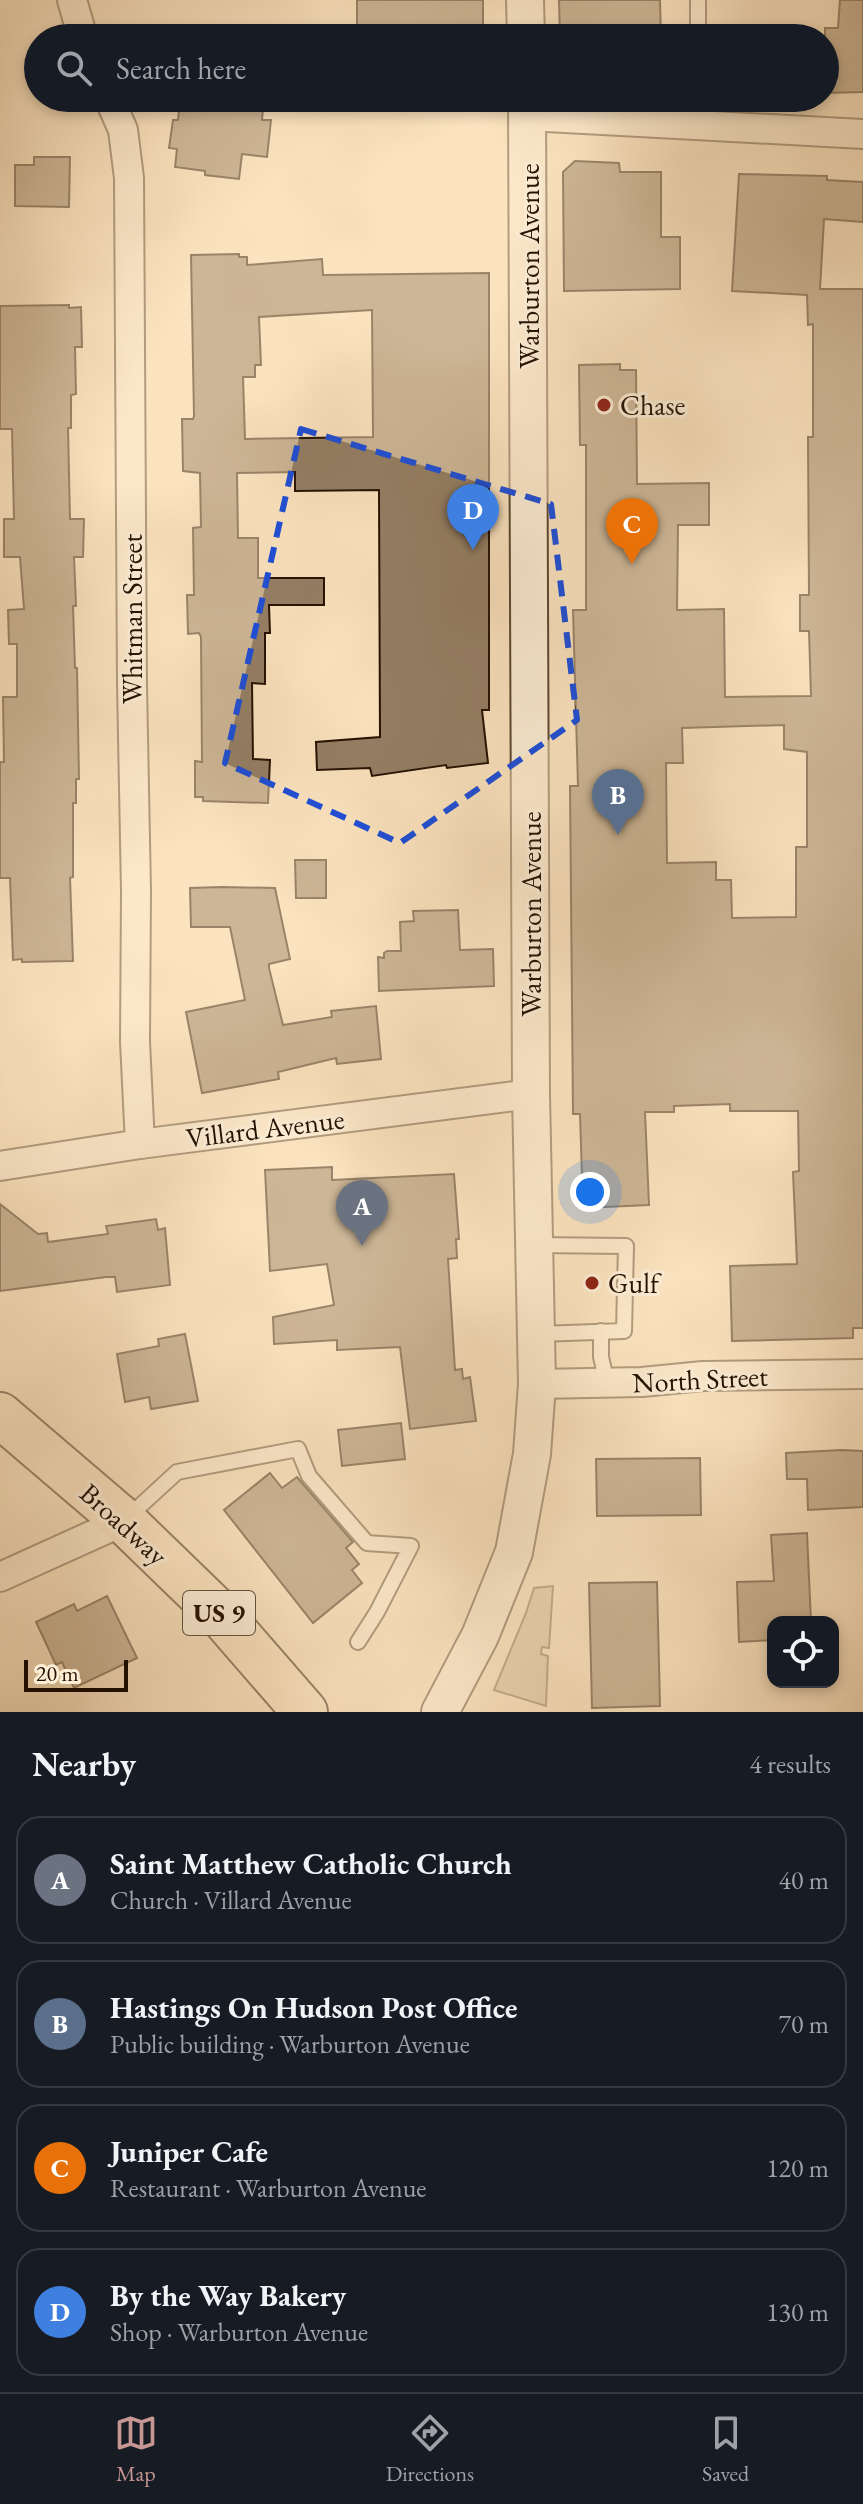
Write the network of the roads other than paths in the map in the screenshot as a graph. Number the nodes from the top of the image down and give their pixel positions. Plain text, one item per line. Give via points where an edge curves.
1 (72, 0) edge
2 (525, 0) edge
3 (698, 0) edge
4 (79, 24) edge
5 (526, 24) edge
6 (698, 24) edge
7 (115, 112) edge
8 (528, 112) edge
9 (706, 112) edge
10 (863, 134) edge
11 (531, 1094) junction
12 (140, 1144) junction
13 (0, 1166) edge
14 (534, 1245) junction
15 (601, 1331) junction
16 (536, 1334) junction
17 (863, 1374) edge
18 (607, 1383) junction
19 (537, 1384) junction
20 (0, 1415) edge
21 (124, 1521) junction
22 (0, 1577) edge
23 (358, 1642) dead end
24 (305, 1712) edge
25 (440, 1712) edge

1 - 4 street
2 - 5 street
3 - 6 lane
7 - 12 street, Whitman Street via 123,130 129,194
8 - 11 street, Warburton Avenue
9 - 10 street
11 - 12 street, Villard Avenue
11 - 14 street, Warburton Avenue
12 - 13 street, Villard Avenue
14 - 15 lane via 626,1246 624,1331
14 - 16 street, Warburton Avenue
15 - 16 lane
15 - 18 lane
16 - 19 street, Warburton Avenue
17 - 18 street, North Street
18 - 19 street, North Street
19 - 25 street, Warburton Avenue via 532,1454 514,1552 480,1636
20 - 21 main road, Broadway / US 9
21 - 22 street
21 - 23 lane via 177,1472 298,1449 309,1476 367,1543 411,1546
21 - 24 main road, Broadway / US 9 via 219,1613

